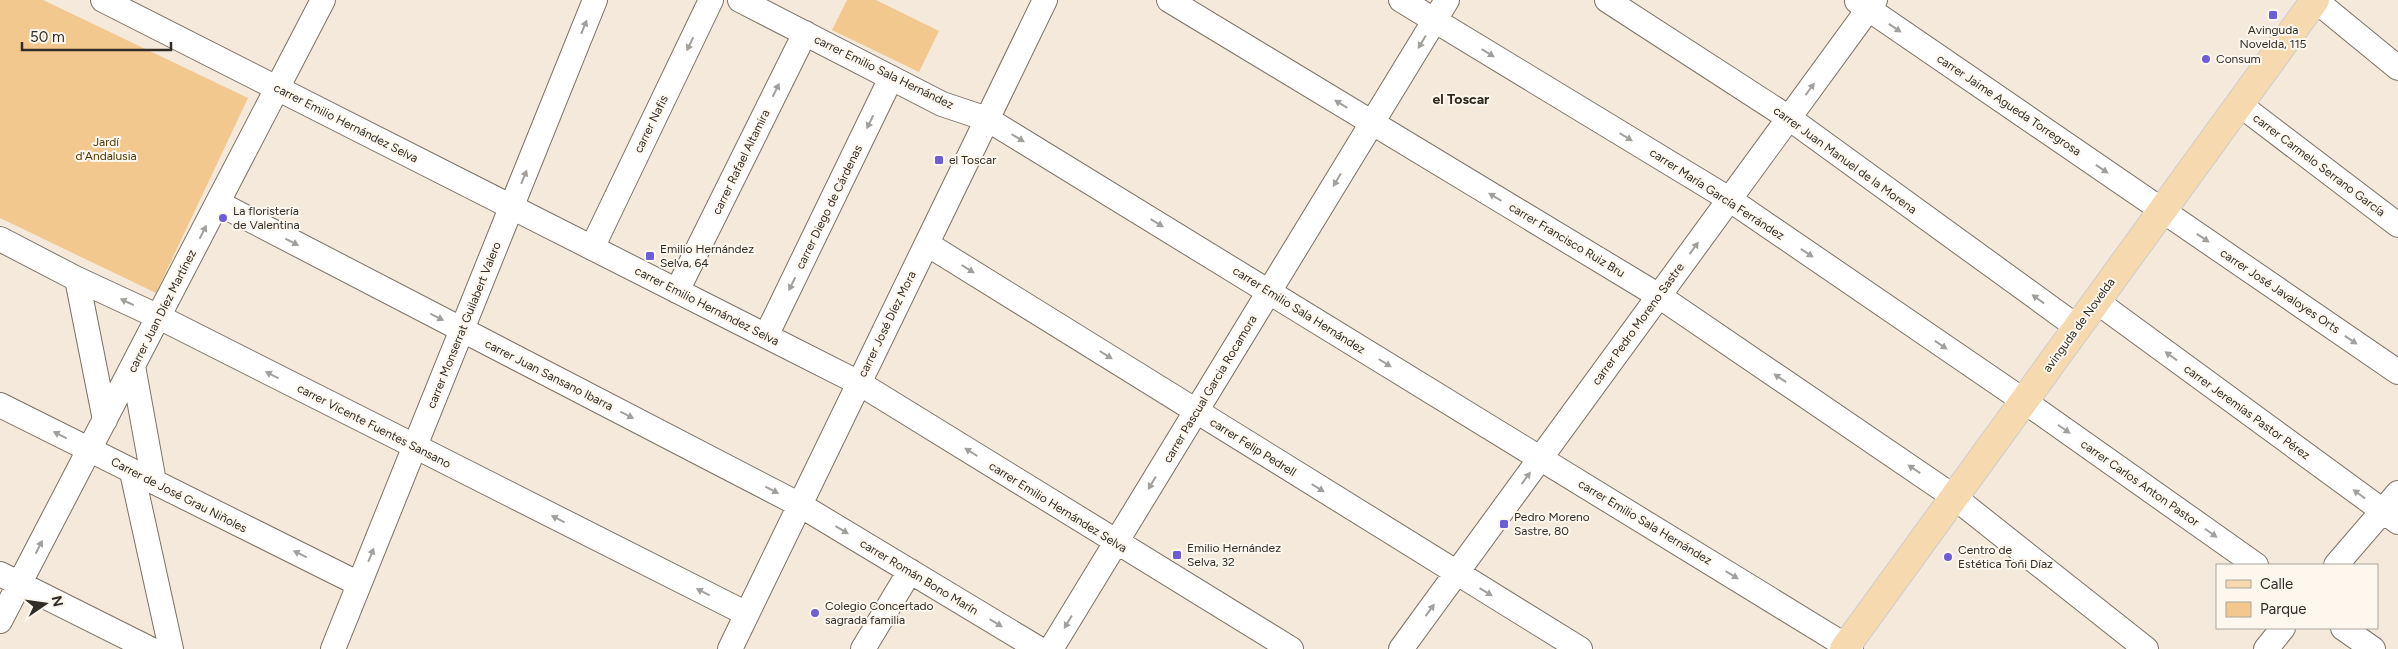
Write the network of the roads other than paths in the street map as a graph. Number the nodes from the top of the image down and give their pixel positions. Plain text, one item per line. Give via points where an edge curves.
1 (103, 0) edge
2 (323, 0) edge
3 (595, 0) edge
4 (711, 0) edge
5 (740, 0) edge
6 (1045, 0) edge
7 (1169, 0) edge
8 (1401, 0) edge
9 (1447, 0) edge
10 (1607, 0) edge
11 (2315, 0) edge
12 (1866, 3) edge
13 (1435, 20) junction
14 (804, 33) junction
15 (2398, 68) edge
16 (891, 78) junction
17 (278, 88) junction
18 (2239, 104) junction
19 (1789, 118) junction
20 (987, 119) junction
21 (1372, 123) junction
22 (1729, 199) junction
23 (218, 203) junction
24 (512, 207) junction
25 (2162, 210) junction
26 (2398, 225) edge
27 (0, 239) edge
28 (926, 244) junction
29 (592, 248) junction
30 (77, 279) junction
31 (677, 291) junction
32 (1269, 292) junction
33 (1659, 296) junction
34 (2096, 301) junction
35 (158, 317) junction
36 (2077, 327) junction
37 (462, 330) junction
38 (766, 336) junction
39 (133, 366) junction
40 (2398, 372) edge
41 (859, 383) junction
42 (2024, 401) junction
43 (0, 404) edge
44 (1196, 412) junction
45 (105, 420) junction
46 (415, 447) junction
47 (90, 449) junction
48 (1541, 458) junction
49 (132, 472) junction
50 (154, 482) junction
51 (2398, 493) edge
52 (1954, 497) junction
53 (800, 504) junction
54 (2391, 517) edge
55 (1116, 543) junction
56 (2255, 564) edge
57 (2337, 564) edge
58 (910, 571) junction
59 (1456, 574) junction
60 (10, 579) edge
61 (359, 584) junction
62 (747, 614) junction
63 (0, 622) edge
64 (2282, 629) edge
65 (2345, 629) edge
66 (1847, 648) edge
67 (150, 649) edge
68 (171, 649) edge
69 (333, 649) edge
70 (730, 649) edge
71 (863, 649) edge
72 (1039, 649) edge
73 (1051, 649) edge
74 (1290, 649) edge
75 (1401, 649) edge
76 (1580, 649) edge
77 (2146, 649) edge
78 (2266, 649) edge
79 (2373, 649) edge

1 - 17 street, carrer Emilio Hernández Selva
2 - 17 street, carrer Juan Díez Martínez
24 -> 3 street, carrer Monserrat Guilabert Valero
4 -> 29 street, carrer Nafis
5 - 14 street, carrer Emilio Sala Hernández
6 - 20 street, carrer José Díez Mora
21 -> 7 street, carrer Francisco Ruiz Bru
8 - 13 street, carrer María García Ferrández
9 - 13 street, carrer Pascual Garcia Rocamora
10 - 19 street, carrer Juan Manuel de la Morena
11 - 15 street
11 - 18 main road, avinguda de Novelda
19 -> 12 street, carrer Pedro Moreno Sastre
12 -> 25 street, carrer Jaime Agueda Torregrosa
13 -> 21 street, carrer Pascual Garcia Rocamora
13 -> 22 street, carrer María García Ferrández
14 - 16 street, carrer Emilio Sala Hernández
31 -> 14 street, carrer Rafael Altamira
16 - 20 street, carrer Emilio Sala Hernández via 942,104
16 -> 38 street, carrer Diego de Cárdenas
17 - 23 street, carrer Juan Díez Martínez
17 - 24 street, carrer Emilio Hernández Selva
18 - 25 main road, avinguda de Novelda
18 - 26 street, carrer Carmelo Serrano García
19 - 22 street, carrer Pedro Moreno Sastre
36 -> 19 street, carrer Juan Manuel de la Morena
20 - 28 street, carrer José Díez Mora
20 -> 32 street, carrer Emilio Sala Hernández
21 -> 32 street, carrer Pascual Garcia Rocamora
33 -> 21 street, carrer Francisco Ruiz Bru
33 -> 22 street, carrer Pedro Moreno Sastre
22 -> 42 street, carrer María García Ferrández
35 -> 23 street, carrer Juan Díez Martínez
23 -> 37 street, carrer Juan Sansano Ibarra
24 - 29 street, carrer Emilio Hernández Selva
24 - 37 street, carrer Monserrat Guilabert Valero
25 - 34 main road, avinguda de Novelda
25 -> 40 street, carrer José Javaloyes Orts
27 - 30 street, carrer Vicente Fuentes Sansano
28 - 41 street, carrer José Díez Mora
28 -> 44 street, carrer Felip Pedrell
29 - 31 street, carrer Emilio Hernández Selva
35 -> 30 street, carrer Vicente Fuentes Sansano
30 - 45 street
31 - 38 street, carrer Emilio Hernández Selva
32 - 44 street, carrer Pascual Garcia Rocamora
32 -> 48 street, carrer Emilio Sala Hernández
33 - 48 street, carrer Pedro Moreno Sastre
52 -> 33 street, carrer Francisco Ruiz Bru
34 - 36 main road, avinguda de Novelda
54 -> 34 street, carrer Jeremías Pastor Pérez
35 - 39 street, carrer Juan Díez Martínez
46 -> 35 street, carrer Vicente Fuentes Sansano
36 - 42 main road, avinguda de Novelda
37 - 46 street, carrer Monserrat Guilabert Valero
37 -> 53 street, carrer Juan Sansano Ibarra
38 - 41 street, carrer Emilio Hernández Selva
39 - 45 street, carrer Juan Díez Martínez
39 - 50 street
41 - 53 street, carrer José Díez Mora
55 -> 41 street, carrer Emilio Hernández Selva
42 - 52 main road, avinguda de Novelda
42 -> 56 street, carrer Carlos Anton Pastor
47 -> 43 street, Carrer de José Grau Niñoles
44 -> 55 street, carrer Pascual Garcia Rocamora
44 -> 59 street, carrer Felip Pedrell
45 - 47 street, carrer Juan Díez Martínez
61 -> 46 street, carrer Monserrat Guilabert Valero
62 -> 46 street, carrer Vicente Fuentes Sansano
47 - 49 street, Carrer de José Grau Niñoles
60 -> 47 street, carrer Juan Díez Martínez
59 -> 48 street, carrer Pedro Moreno Sastre
48 -> 66 street, carrer Emilio Sala Hernández
49 - 50 street, Carrer de José Grau Niñoles
49 - 68 street
61 -> 50 street, Carrer de José Grau Niñoles
51 - 54 street
52 - 66 main road, avinguda de Novelda
52 - 77 street, carrer Francisco Ruiz Bru
53 -> 58 street, carrer Román Bono Marín
53 - 62 street, carrer José Díez Mora
54 - 57 street
55 -> 73 street, carrer Pascual Garcia Rocamora
55 - 74 street, carrer Emilio Hernández Selva
58 - 71 street
58 -> 72 street, carrer Román Bono Marín
75 -> 59 street, carrer Pedro Moreno Sastre
59 -> 76 street, carrer Felip Pedrell
60 - 63 street, carrer Juan Díez Martínez
60 - 67 street
61 - 69 street, carrer Monserrat Guilabert Valero
62 - 70 street, carrer José Díez Mora
64 - 78 street
65 - 79 street

